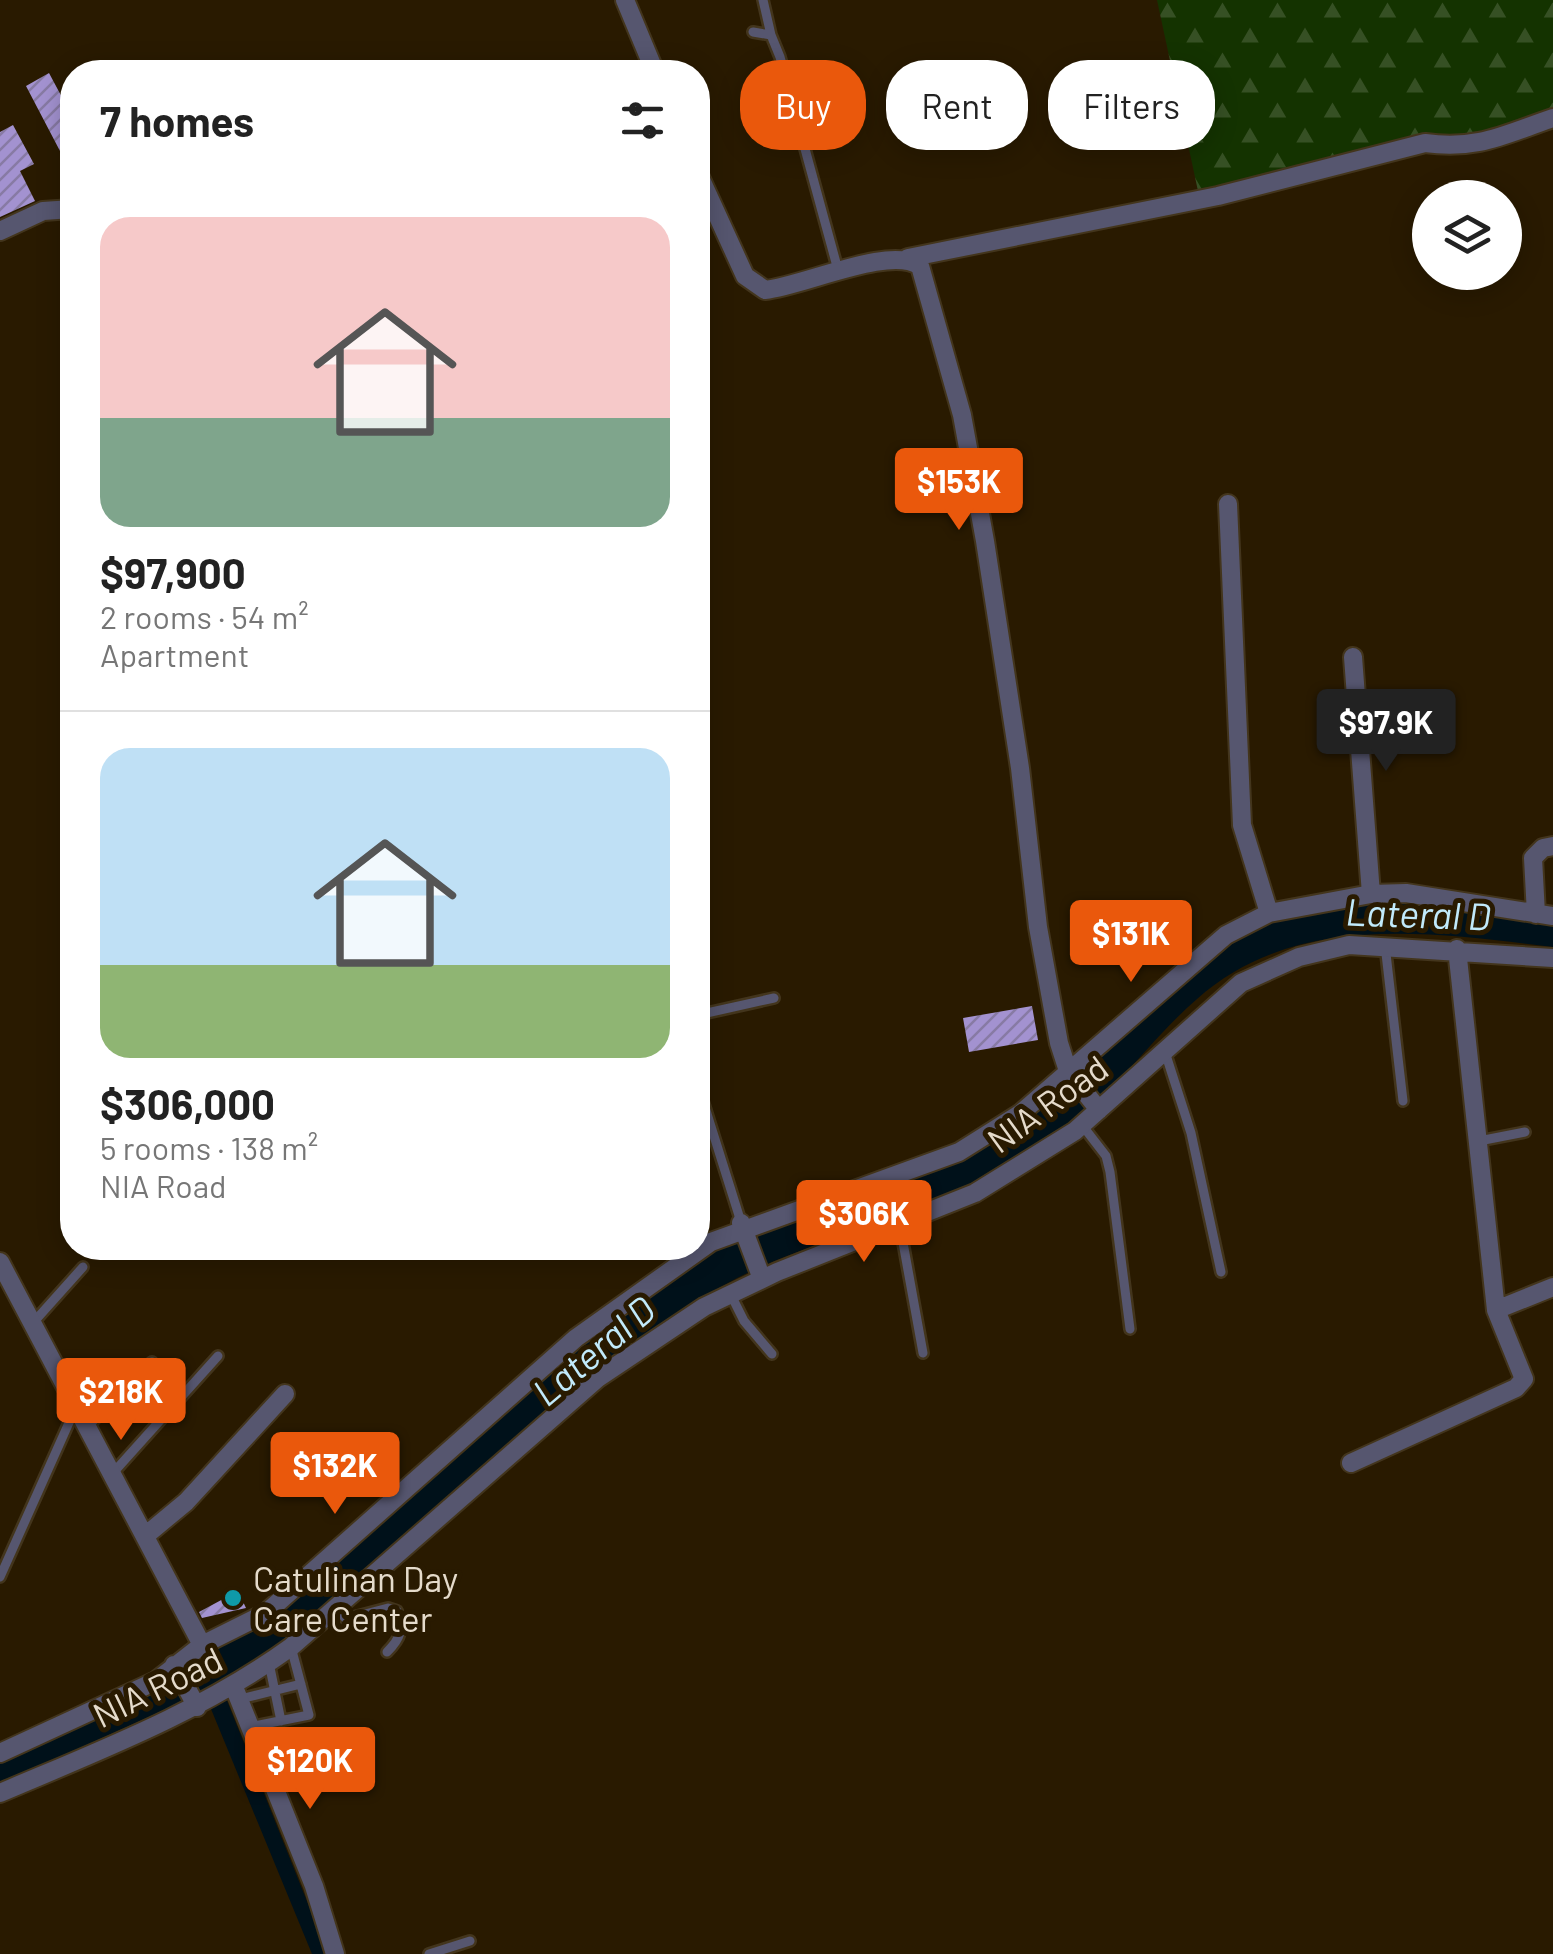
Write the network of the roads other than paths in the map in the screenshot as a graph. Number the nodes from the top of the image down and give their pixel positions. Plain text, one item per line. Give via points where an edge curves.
1 (625, 0) edge
2 (762, 0) edge
3 (752, 32) dead end
4 (771, 35) junction
5 (651, 60) edge
6 (1553, 118) edge
7 (710, 201) edge
8 (60, 210) edge
9 (0, 231) edge
10 (908, 258) junction
11 (839, 273) junction
12 (1228, 504) dead end
13 (1353, 658) dead end
14 (1553, 846) edge
15 (1371, 894) junction
16 (1269, 913) junction
17 (1544, 915) edge
18 (1385, 945) junction
19 (1457, 948) junction
20 (1553, 958) edge
21 (774, 998) dead end
22 (710, 1011) edge
23 (1165, 1052) junction
24 (1073, 1076) junction
25 (1403, 1101) dead end
26 (1097, 1107) junction
27 (710, 1123) edge
28 (1082, 1125) junction
29 (1526, 1132) dead end
30 (1479, 1141) junction
31 (900, 1226) junction
32 (743, 1229) junction
33 (710, 1243) edge
34 (684, 1260) edge
35 (0, 1262) edge
36 (83, 1268) dead end
37 (1221, 1272) dead end
38 (760, 1275) junction
39 (1553, 1288) edge
40 (731, 1294) junction
41 (1496, 1310) junction
42 (32, 1324) junction
43 (1130, 1329) dead end
44 (922, 1353) dead end
45 (772, 1354) dead end
46 (218, 1356) dead end
47 (152, 1362) dead end
48 (285, 1394) dead end
49 (76, 1407) junction
50 (86, 1428) junction
51 (1351, 1463) dead end
52 (112, 1475) junction
53 (145, 1536) junction
54 (0, 1577) edge
55 (336, 1607) junction
56 (202, 1644) junction
57 (291, 1647) junction
58 (388, 1652) dead end
59 (269, 1663) junction
60 (177, 1670) junction
61 (301, 1684) junction
62 (274, 1690) junction
63 (216, 1698) junction
64 (281, 1721) junction
65 (250, 1727) junction
66 (0, 1754) edge
67 (0, 1793) edge
68 (470, 1941) dead end
69 (335, 1954) edge
70 (429, 1954) edge

1 - 5 street
2 - 4 lane
3 - 4 lane
4 - 11 lane
6 - 10 street via 1477,144 1426,143 1218,196
7 - 11 street via 752,284 788,288
8 - 9 street
10 - 11 street
10 - 24 street via 920,266 962,415 1020,768 1038,928 1059,1043
12 - 16 street via 1242,826
13 - 15 street
14 - 17 street via 1534,858
15 - 16 street
15 - 17 street
16 - 24 street via 1186,966
18 - 19 street, NIA Road
18 - 23 street, NIA Road via 1349,944 1275,966 1241,983
18 - 25 lane
19 - 20 street, NIA Road
19 - 30 street
21 - 22 lane
23 - 26 street, NIA Road
23 - 37 lane via 1191,1133
24 - 26 street
24 - 32 street via 959,1152
26 - 28 street, NIA Road
27 - 32 lane
28 - 31 street, NIA Road via 975,1193
28 - 43 lane via 1110,1172
29 - 30 lane
30 - 41 street
31 - 38 street, NIA Road
31 - 44 lane
32 - 33 street
32 - 38 street
34 - 56 street via 576,1338 266,1613
35 - 42 street
36 - 42 lane
38 - 40 street, NIA Road
39 - 41 street
40 - 45 lane via 744,1322
40 - 55 street, NIA Road via 598,1378
41 - 51 street via 1524,1379 1516,1388
42 - 49 street
46 - 52 lane
47 - 50 lane
48 - 53 street via 186,1502
49 - 50 street
49 - 54 lane
50 - 52 street
52 - 53 street
53 - 56 street
55 - 57 street, NIA Road
55 - 58 lane via 346,1619 388,1608 397,1612 399,1640
56 - 60 street
57 - 59 street, NIA Road
57 - 61 lane
59 - 62 lane
59 - 63 street, NIA Road
60 - 63 street
60 - 66 street
61 - 62 lane
61 - 64 lane via 309,1716
62 - 63 lane
62 - 64 lane
63 - 65 street
63 - 67 street, NIA Road
64 - 65 lane
65 - 69 street
68 - 70 lane

